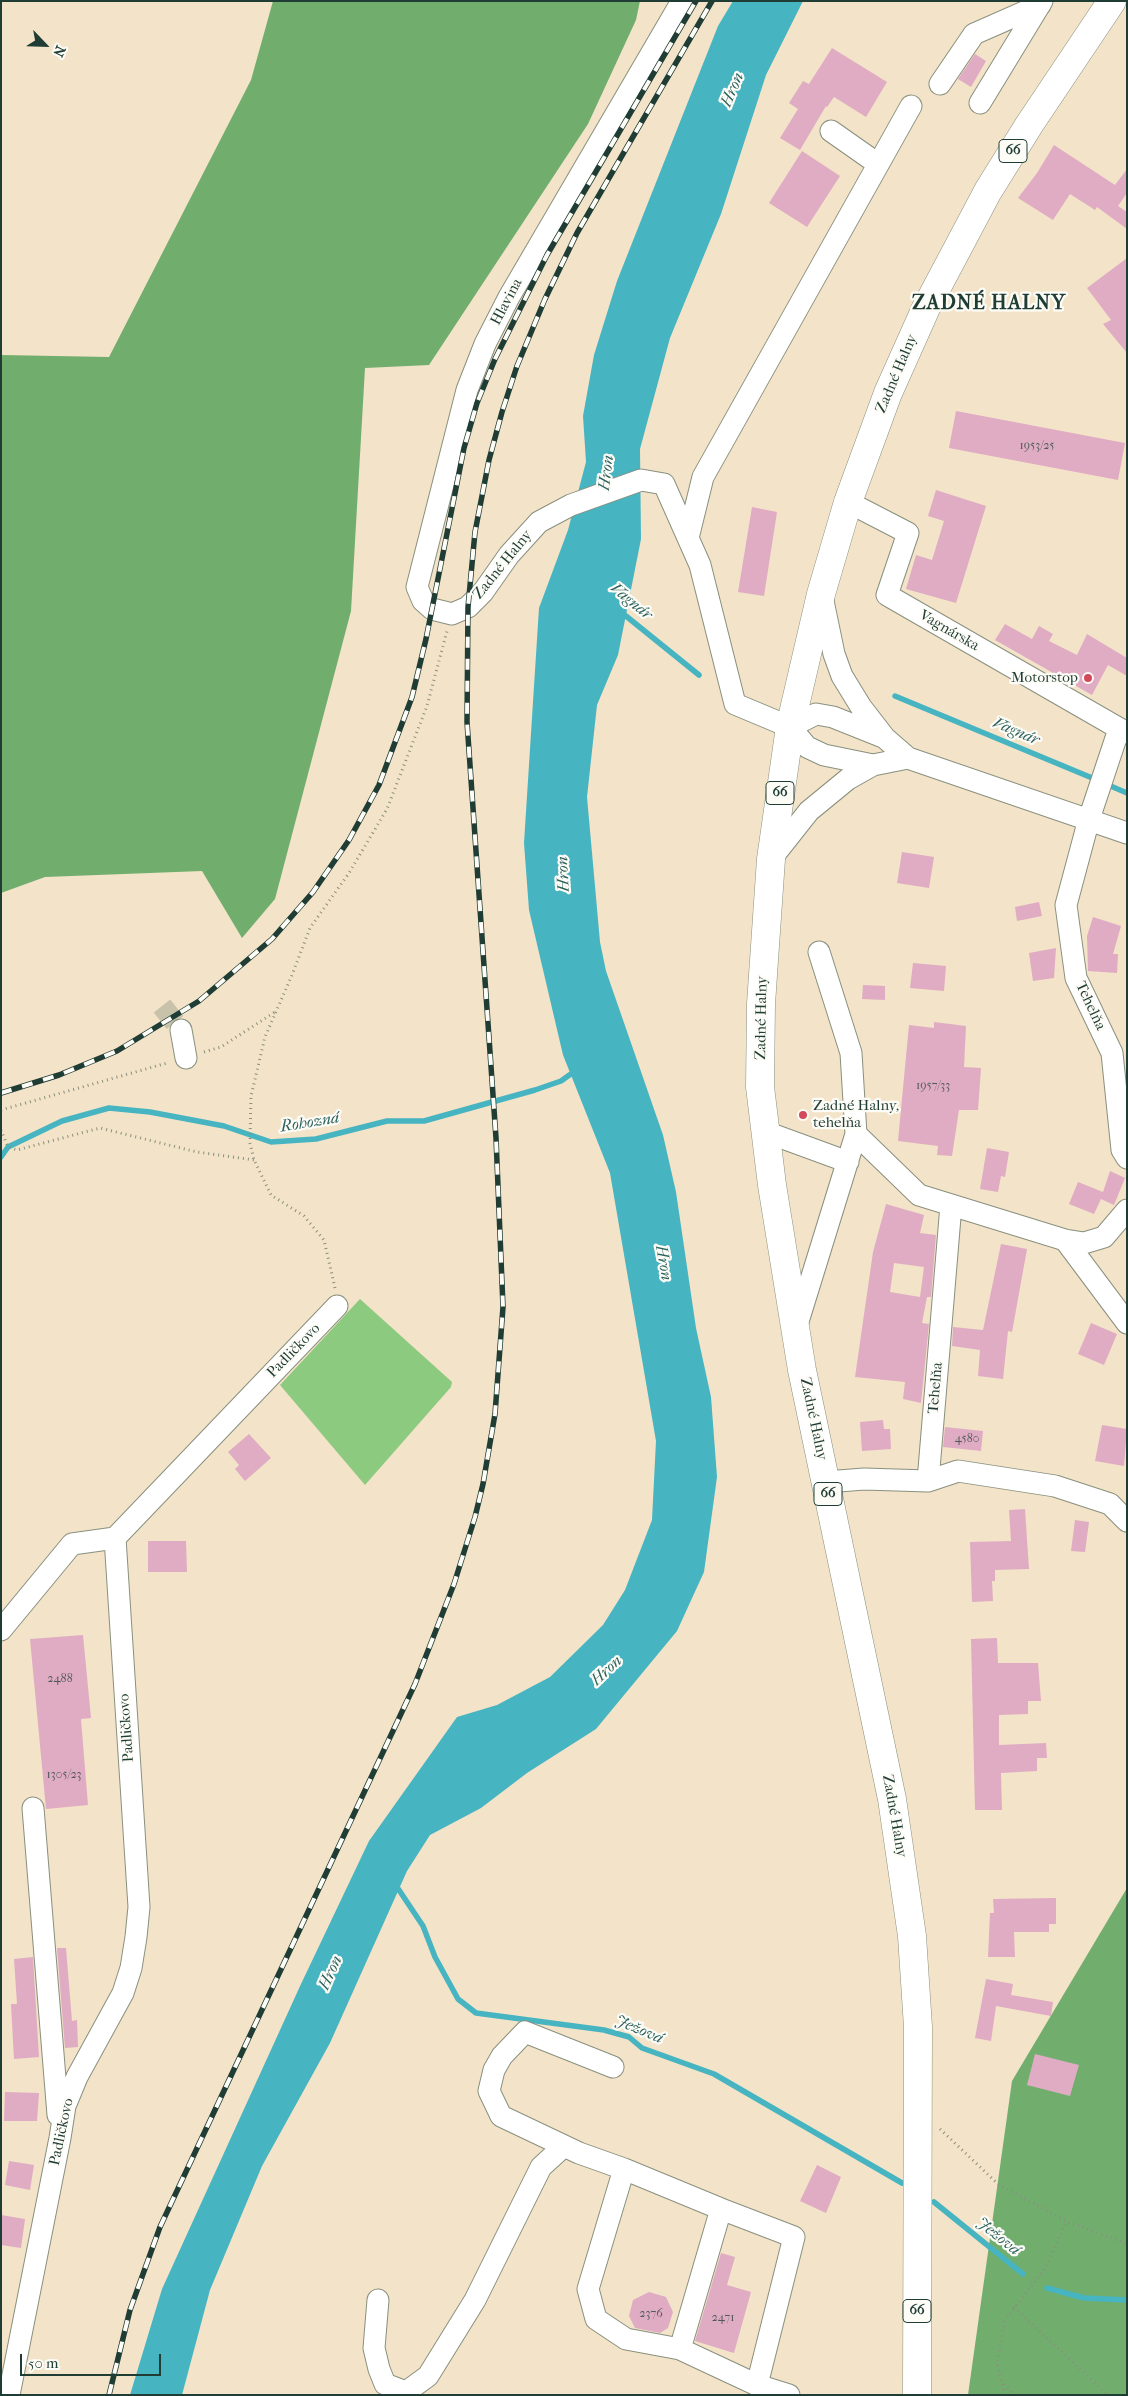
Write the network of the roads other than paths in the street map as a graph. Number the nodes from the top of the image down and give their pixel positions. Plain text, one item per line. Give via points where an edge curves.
1 (682, 1) edge
2 (1112, 1) edge
3 (1041, 3) edge
4 (940, 84) dead end
5 (980, 104) dead end
6 (911, 106) dead end
7 (831, 131) dead end
8 (878, 164) junction
9 (848, 502) junction
10 (688, 538) junction
11 (821, 594) junction
12 (452, 614) joint
13 (790, 726) junction
14 (1123, 731) edge
15 (885, 738) junction
16 (908, 758) junction
17 (873, 765) junction
18 (1089, 819) junction
19 (1127, 833) edge
20 (771, 859) junction
21 (819, 952) dead end
22 (181, 1030) tunnel mouth
23 (186, 1058) road end
24 (766, 1132) junction
25 (856, 1134) junction
26 (1127, 1158) edge
27 (848, 1162) junction
28 (950, 1205) junction
29 (1127, 1210) edge
30 (1065, 1240) junction
31 (337, 1306) road end
32 (1127, 1323) edge
33 (795, 1330) junction
34 (928, 1481) junction
35 (826, 1482) junction
36 (1127, 1521) edge
37 (114, 1538) junction
38 (1, 1630) edge
39 (33, 1808) dead end
40 (613, 2066) dead end
41 (60, 2138) junction
42 (564, 2146) junction
43 (624, 2169) junction
44 (721, 2209) junction
45 (378, 2300) dead end
46 (680, 2349) junction
47 (757, 2385) junction
48 (9, 2395) edge
49 (789, 2395) edge
50 (916, 2395) edge

1 - 12 street, Hlavina via 509,297 466,390 417,587 423,601 432,609
2 - 9 main road, Zadné Halny / 66 via 988,191 955,252 888,393
3 - 4 street via 974,34
3 - 5 street
6 - 8 street
7 - 8 street
8 - 10 street via 704,477
9 - 11 main road, Zadné Halny / 66
9 - 14 street, Vagnárska via 908,533 887,595
10 - 12 street, Zadné Halny via 664,484 640,480 539,522 509,555 483,592 468,607
10 - 13 street, Zadné Halny via 700,565 735,704
11 - 13 main road, Zadné Halny / 66
11 - 15 street via 842,676
13 - 15 street via 816,714 833,717
13 - 17 street via 807,747 824,755
13 - 20 main road, Zadné Halny / 66
14 - 18 street, Tehelňa
15 - 16 street
16 - 17 street
16 - 18 street
17 - 20 street via 848,778 809,811
18 - 19 street
18 - 26 street, Tehelňa via 1066,905 1076,978 1112,1053 1122,1150
20 - 24 main road, Zadné Halny / 66 via 761,1004 760,1087
21 - 25 street via 851,1053
22 - 23 street
24 - 27 street
24 - 33 main road, Zadné Halny / 66
25 - 27 street
25 - 28 street via 919,1195
27 - 33 street
28 - 30 street
28 - 34 street, Tehelňa
29 - 30 street via 1104,1237 1084,1243
30 - 32 street
31 - 37 street, Padličkovo
33 - 35 main road, Zadné Halny / 66
34 - 35 street via 864,1479
34 - 36 street via 958,1471 1055,1486 1110,1504
35 - 50 main road, Zadné Halny / 66 via 892,1799 907,1891 916,1977
37 - 38 street via 72,1544
37 - 41 street, Padličkovo via 139,1907 131,1968 123,1993 77,2077 65,2106
39 - 41 street
40 - 42 street via 525,2032 502,2056 494,2070 489,2091 501,2116
41 - 48 street, Padličkovo
42 - 43 street
42 - 45 street via 541,2167 475,2300 428,2376 406,2392 385,2384 379,2369 374,2348
43 - 44 street
43 - 46 street via 588,2289 596,2319 626,2339
44 - 46 street
44 - 47 street via 794,2237
46 - 47 street
47 - 49 street

